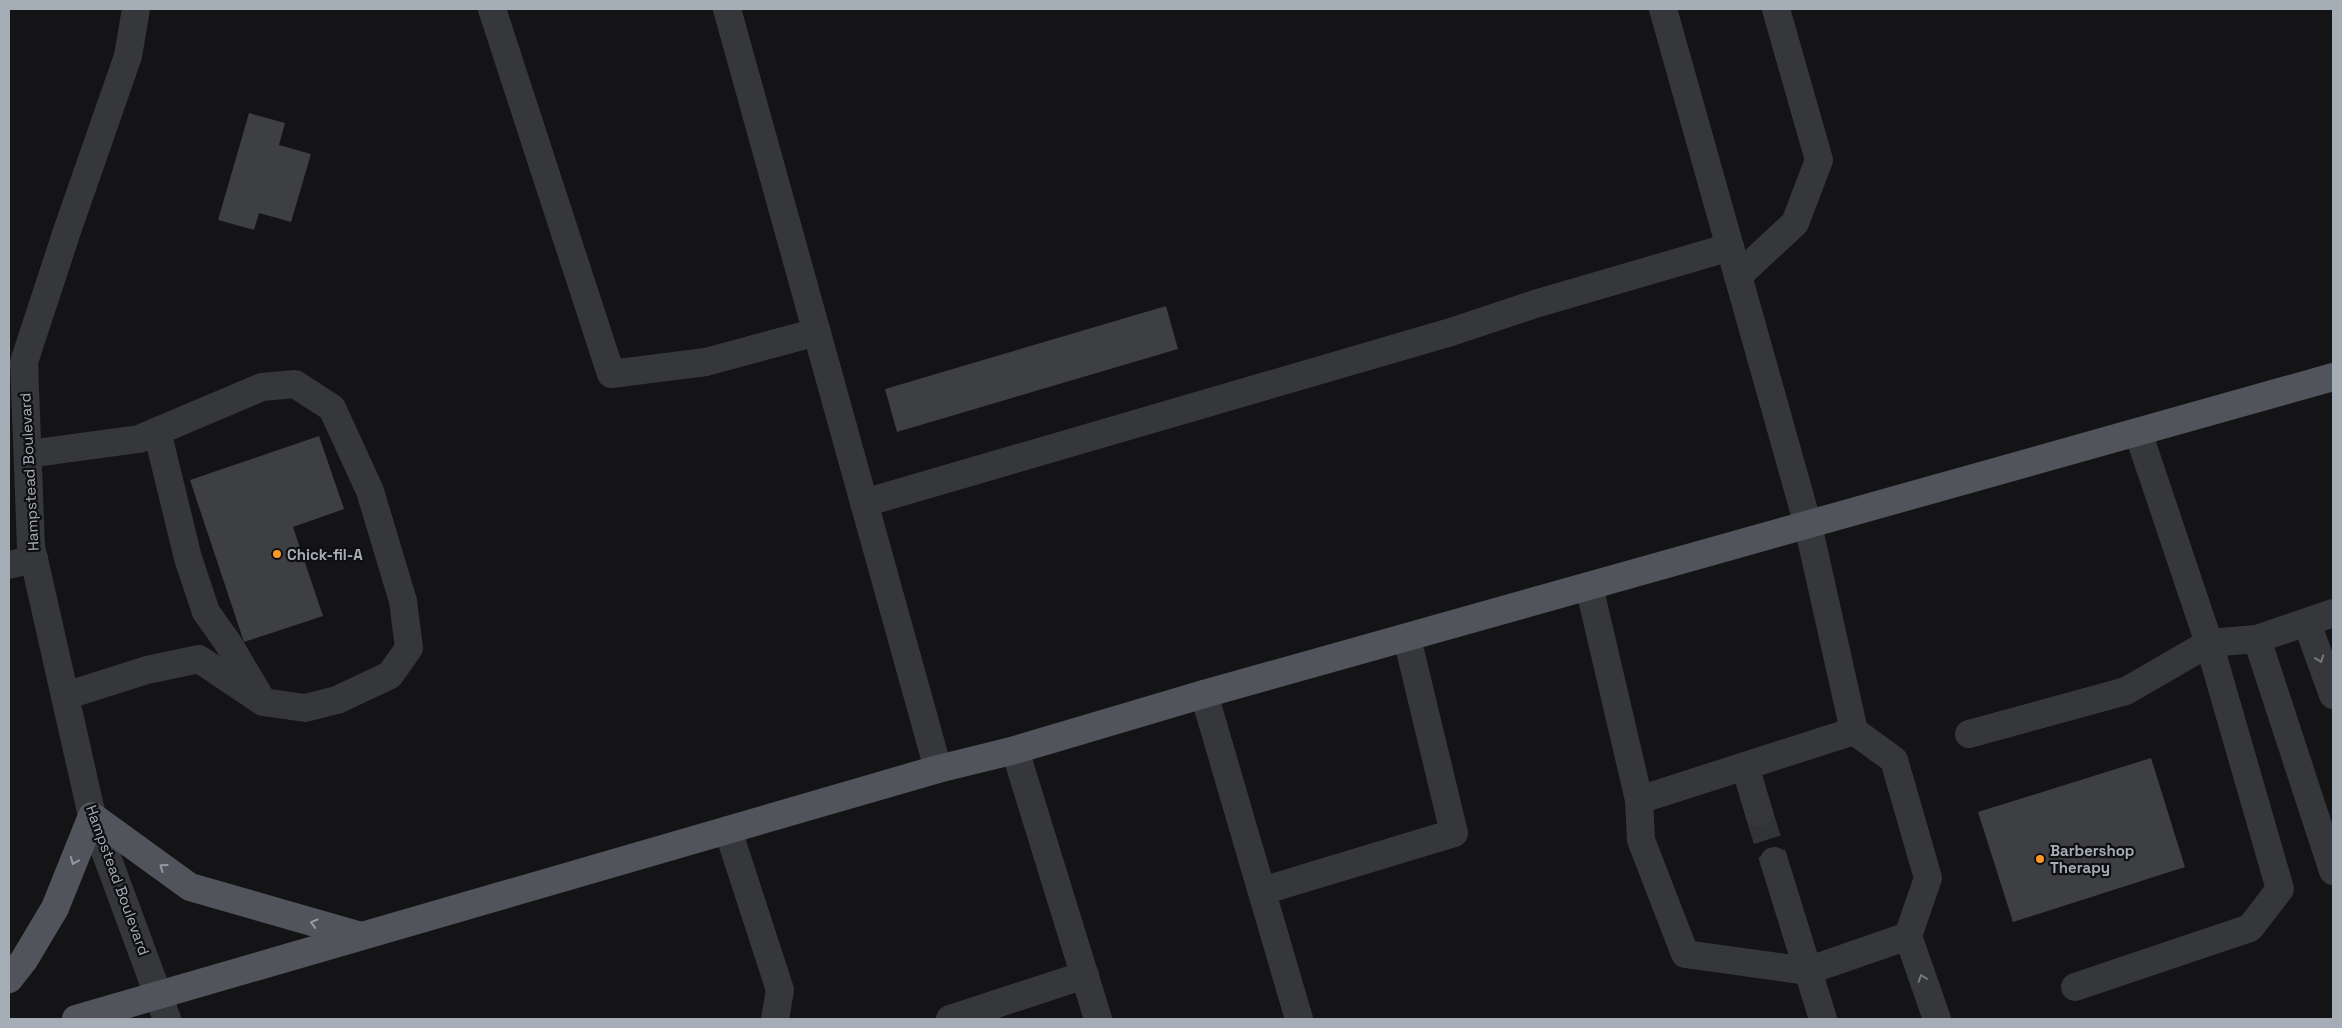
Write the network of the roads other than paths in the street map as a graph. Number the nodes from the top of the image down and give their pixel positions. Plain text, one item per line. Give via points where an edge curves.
1 (136, 9) edge
2 (492, 9) edge
3 (727, 9) edge
4 (1663, 9) edge
5 (1776, 9) edge
6 (1730, 247) junction
7 (1738, 276) junction
8 (817, 332) junction
9 (16, 364) edge
10 (2333, 377) edge
11 (156, 431) junction
12 (2138, 432) junction
13 (28, 454) junction
14 (864, 503) junction
15 (1808, 525) junction
16 (21, 562) edge
17 (1589, 586) junction
18 (2333, 613) edge
19 (2307, 623) junction
20 (1407, 638) junction
21 (2257, 639) junction
22 (2209, 643) junction
23 (1204, 694) junction
24 (2333, 695) edge
25 (66, 696) junction
26 (263, 702) junction
27 (1854, 731) junction
28 (1969, 734) dead end
29 (1015, 750) junction
30 (1745, 766) junction
31 (938, 769) junction
32 (1639, 800) junction
33 (1759, 813) tunnel mouth
34 (92, 816) junction
35 (728, 830) junction
36 (1774, 861) tunnel mouth
37 (2333, 871) edge
38 (1262, 891) junction
39 (361, 936) junction
40 (1908, 936) junction
41 (1807, 971) junction
42 (1085, 975) junction
43 (9, 979) edge
44 (2075, 986) dead end
45 (160, 993) junction
46 (76, 1019) edge
47 (168, 1019) edge
48 (775, 1019) edge
49 (950, 1019) edge
50 (1098, 1019) edge
51 (1299, 1019) edge
52 (1823, 1019) edge
53 (1937, 1019) edge

1 - 9 street, Hampstead Boulevard via 128,56
2 - 8 street via 611,374 706,362
3 - 8 street
4 - 6 street
5 - 7 street via 1819,160 1795,223
6 - 7 street
6 - 14 street
7 - 15 street
8 - 14 street
9 - 13 street, Hampstead Boulevard
10 - 12 main road
11 - 13 street via 139,439
11 - 26 street via 188,558 206,612
11 - 26 street via 262,387 295,384 332,408 370,491 403,601 409,648 390,675 337,700 305,708
12 - 15 main road
12 - 22 street
13 - 16 street, Hampstead Boulevard via 31,547
14 - 31 street
15 - 17 main road
15 - 27 street
16 - 25 street, Hampstead Boulevard
17 - 20 main road
17 - 32 street
18 - 19 street
19 - 21 street
19 -> 24 street
20 - 23 main road
20 - 38 street via 1454,833
21 - 22 street
21 - 37 street
22 - 28 street via 2126,690
22 - 44 street via 2280,889 2250,928
23 - 29 main road
23 - 38 street
25 - 26 street via 147,670 199,659
25 - 34 street, Hampstead Boulevard
27 - 30 street
27 - 40 street via 1894,760 1928,878
29 - 31 main road
29 - 42 street
30 - 32 street
30 - 33 street
31 - 35 main road
32 - 41 street via 1642,840 1686,954
39 -> 34 main road via 190,887
34 -> 43 main road via 56,908
34 - 45 street, Hampstead Boulevard
35 - 39 main road
35 - 48 street via 780,990
36 - 41 street
38 - 51 street
39 - 45 main road
40 - 41 street
53 -> 40 street
41 - 52 street
42 - 49 street
42 - 50 street
45 - 46 main road
45 - 47 street, Hampstead Boulevard

